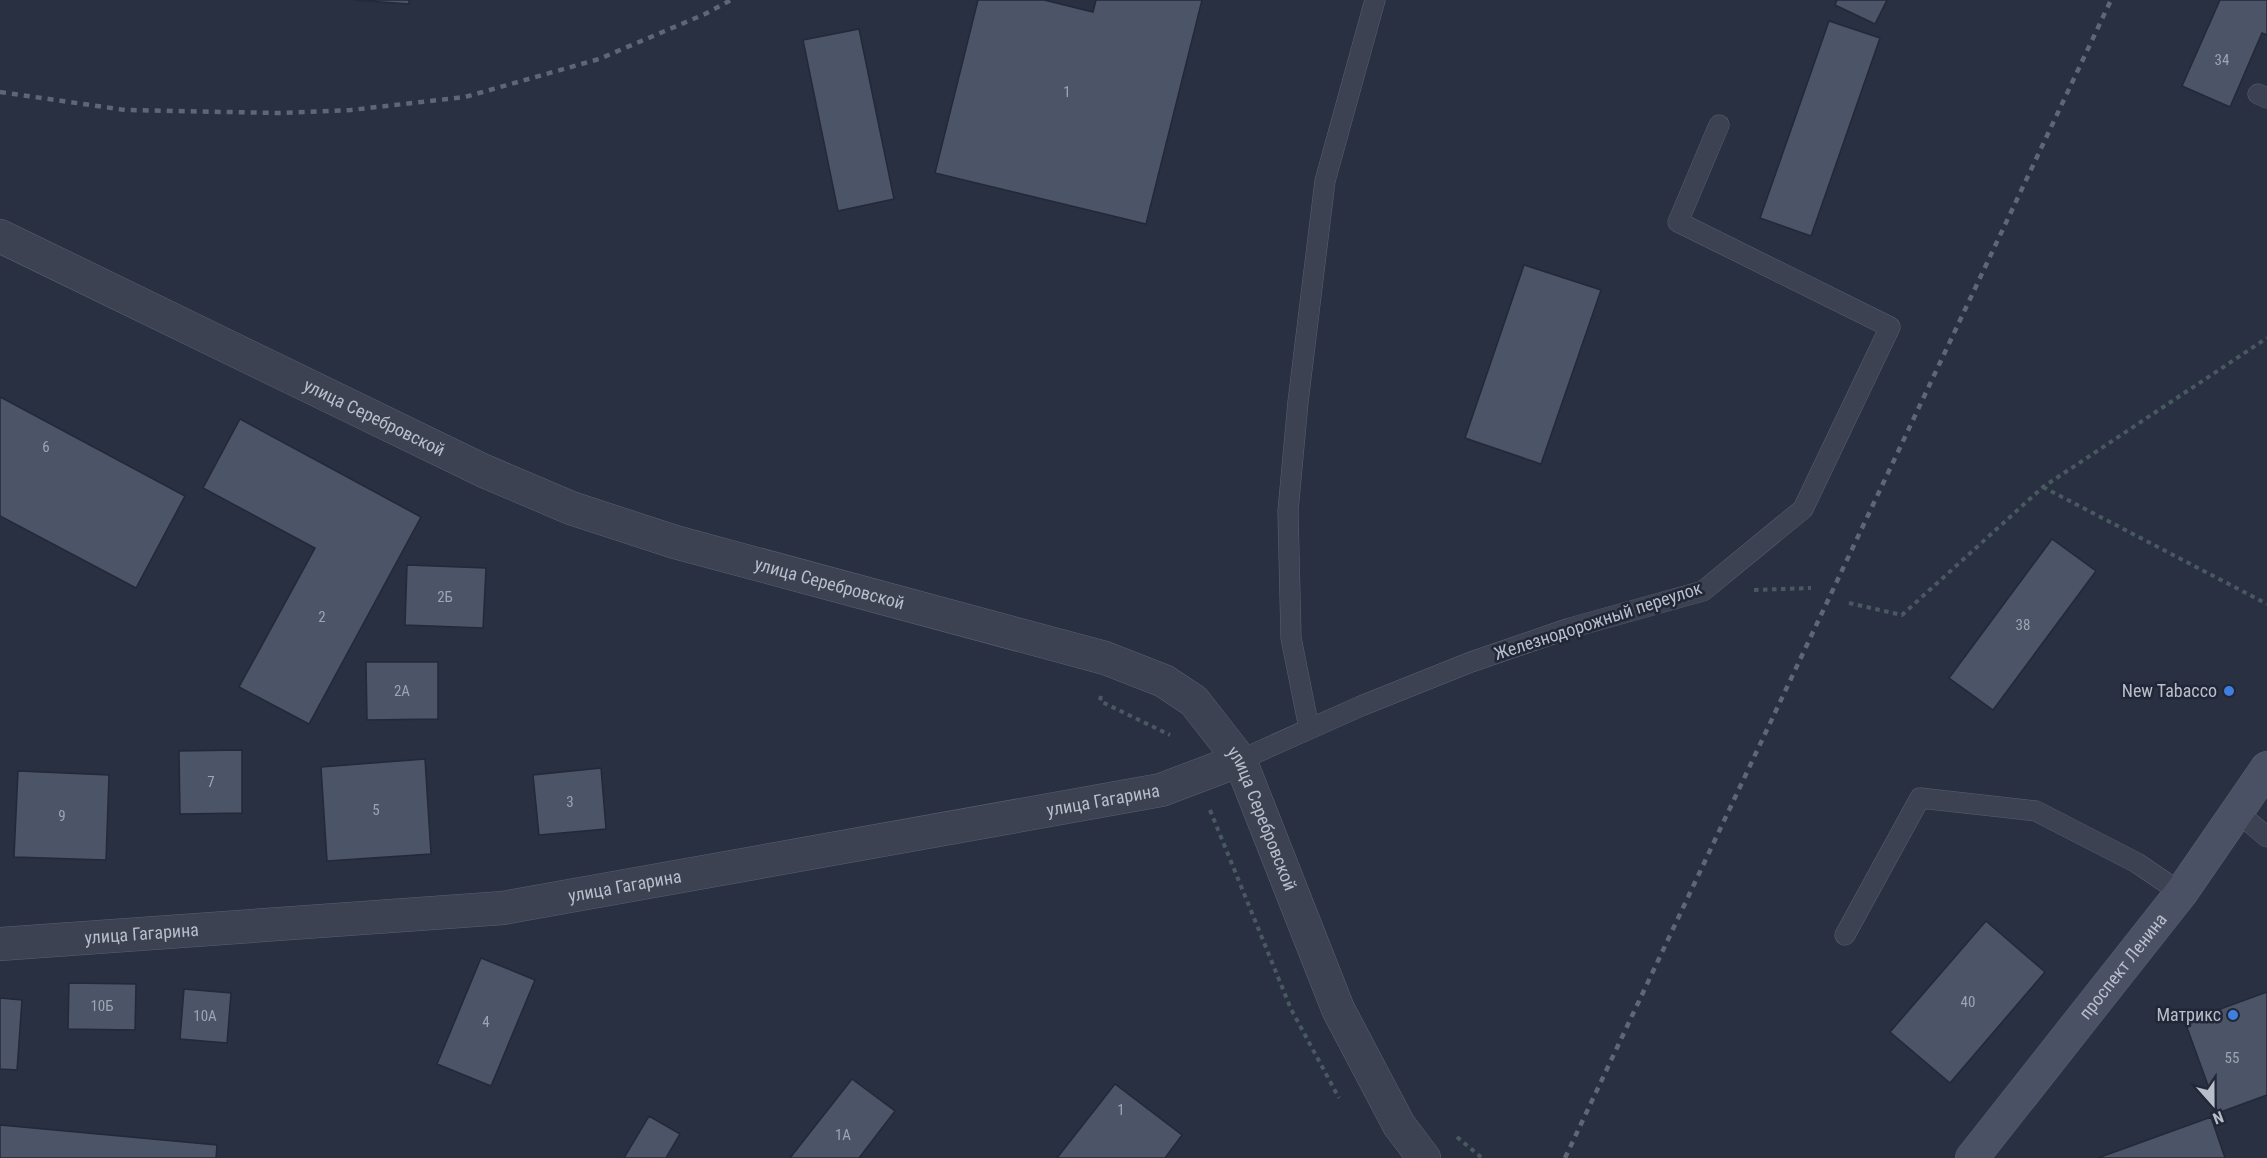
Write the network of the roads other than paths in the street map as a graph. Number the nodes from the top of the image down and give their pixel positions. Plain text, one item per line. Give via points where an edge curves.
1 (1375, 0) edge
2 (1719, 125) dead end
3 (0, 236) edge
4 (1309, 728) junction
5 (1240, 760) junction
6 (2267, 768) edge
7 (2237, 812) junction
8 (2267, 837) edge
9 (2181, 893) junction
10 (1845, 935) dead end
11 (0, 944) edge
12 (1424, 1158) edge
13 (1972, 1158) edge

1 - 4 lane via 1325,181 1288,511 1291,638
2 - 4 lane, Железнодорожный переулок via 1678,222 1890,327 1803,509 1703,591 1570,628 1471,662
3 - 5 street, улица Серебровской via 484,471 571,508 675,542 1106,658 1164,681 1194,701
4 - 5 lane, Железнодорожный переулок
5 - 11 street, улица Гагарина via 1161,790 503,908
5 - 12 street, улица Серебровской via 1338,1009 1399,1125
6 - 7 main road, проспект Ленина
7 - 8 lane
7 - 9 main road, проспект Ленина
9 - 10 lane via 2136,863 2036,811 1920,798
9 - 13 main road, проспект Ленина

